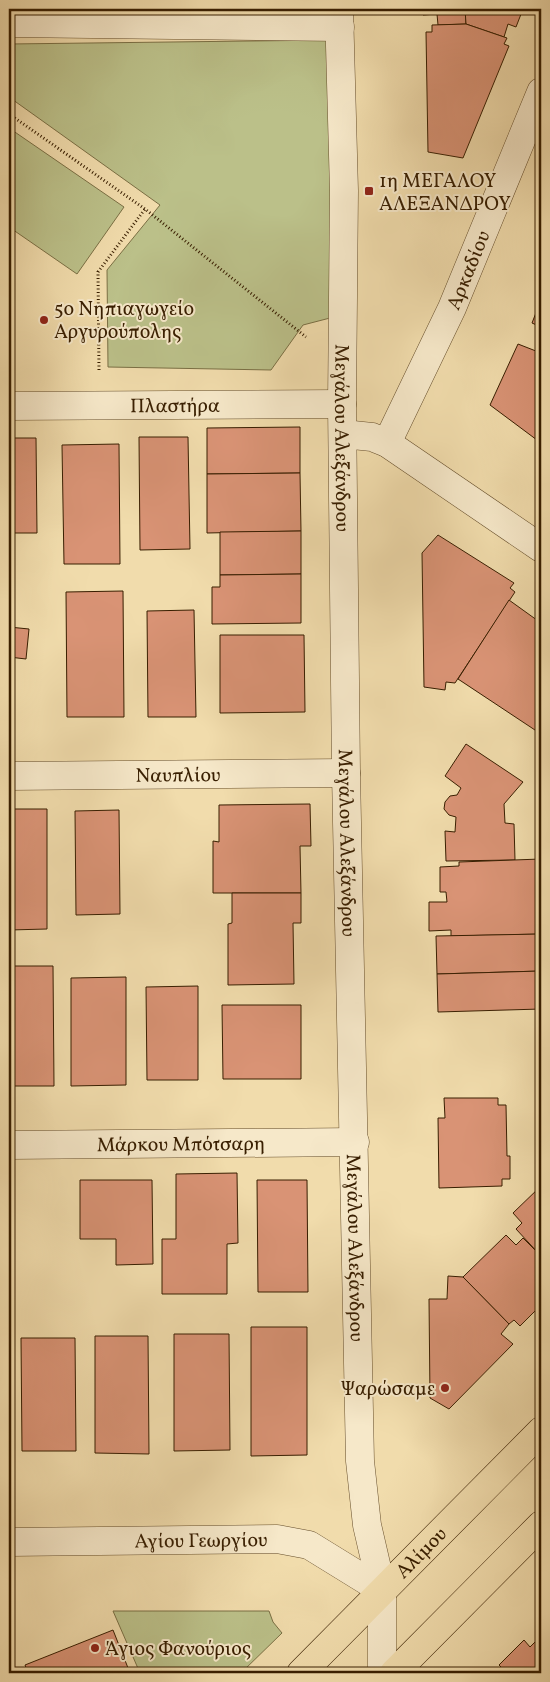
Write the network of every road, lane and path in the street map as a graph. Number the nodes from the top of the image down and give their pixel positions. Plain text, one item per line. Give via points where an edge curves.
1 (340, 18) edge
2 (9, 23) edge
3 (541, 92) edge
4 (9, 114) edge
5 (145, 209) junction
6 (342, 365) junction
7 (342, 404) junction
8 (9, 406) edge
9 (100, 406) junction
10 (342, 434) junction
11 (386, 443) junction
12 (541, 548) edge
13 (346, 773) junction
14 (9, 776) edge
15 (355, 1142) junction
16 (9, 1145) edge
17 (541, 1431) edge
18 (541, 1525) edge
19 (9, 1542) edge
20 (382, 1590) junction
21 (301, 1673) edge
22 (382, 1673) edge
23 (394, 1673) edge

1 - 2 street
1 - 6 street, Μεγάλου Αλεξάνδρου via 344,191
3 - 11 street, Αρκαδίου via 452,308
4 - 5 path
5 - 6 path
5 - 9 path via 98,272
6 - 7 street, Μεγάλου Αλεξάνδρου
7 - 9 street, Πλαστήρα
7 - 10 street, Μεγάλου Αλεξάνδρου
8 - 9 street, Πλαστήρα
10 - 11 street via 372,437
10 - 13 street, Μεγάλου Αλεξάνδρου
11 - 12 street
13 - 14 street, Ναυπλίου
13 - 15 street, Μεγάλου Αλεξάνδρου
15 - 16 street, Μάρκου Μπότσαρη
15 - 20 street, Μεγάλου Αλεξάνδρου via 360,1461 368,1525
17 - 20 main road, Αλίμου
18 - 23 main road
19 - 20 street, Αγίου Γεωργίου via 277,1539 309,1545
20 - 21 main road, Αλίμου
20 - 22 street, Μεγάλου Αλεξάνδρου

